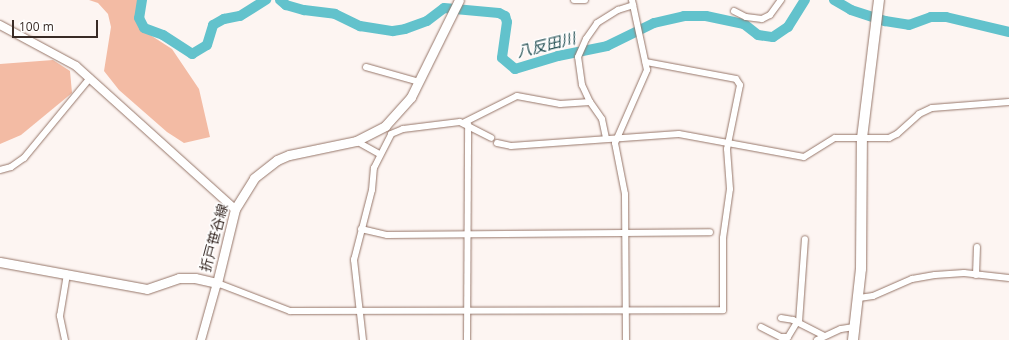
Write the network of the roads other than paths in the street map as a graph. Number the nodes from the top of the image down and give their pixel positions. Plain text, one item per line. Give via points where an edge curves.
1 (459, 0) edge
2 (574, 0) edge
3 (585, 0) edge
4 (781, 0) edge
5 (879, 0) edge
6 (632, 3) edge
7 (734, 11) dead end
8 (0, 25) edge
9 (646, 62) junction
10 (366, 67) dead end
11 (90, 78) junction
12 (419, 82) junction
13 (590, 102) junction
14 (1009, 102) edge
15 (388, 124) junction
16 (466, 124) junction
17 (391, 134) junction
18 (615, 137) junction
19 (491, 138) dead end
20 (606, 138) junction
21 (862, 138) junction
22 (356, 141) junction
23 (497, 143) dead end
24 (728, 144) junction
25 (379, 154) junction
26 (0, 170) edge
27 (235, 209) junction
28 (361, 229) junction
29 (710, 232) dead end
30 (467, 234) junction
31 (625, 234) junction
32 (805, 239) dead end
33 (977, 247) dead end
34 (0, 262) edge
35 (67, 274) junction
36 (976, 275) junction
37 (1009, 278) edge
38 (217, 283) junction
39 (859, 298) junction
40 (359, 310) junction
41 (466, 310) junction
42 (626, 310) junction
43 (781, 318) dead end
44 (798, 322) junction
45 (761, 327) dead end
46 (854, 327) junction
47 (824, 336) junction
48 (65, 340) edge
49 (201, 340) edge
50 (363, 340) edge
51 (467, 340) edge
52 (626, 340) edge
53 (817, 340) edge
54 (853, 340) edge

1 - 12 main road, 折戸笹谷線
2 - 3 street
4 - 7 street via 770,14 762,19 746,17
5 - 21 main road
6 - 9 street
6 - 13 street via 597,23 580,49 580,77
8 - 11 street via 55,52
9 - 18 street via 645,78
9 - 24 street via 739,82 740,88
10 - 12 street
11 - 26 street via 24,158 11,167
11 - 27 street
12 - 15 main road, 折戸笹谷線 via 405,106
13 - 16 street via 560,104 517,96
13 - 20 street via 602,119
14 - 21 street via 940,106 919,114 889,138
15 - 17 street
15 - 22 main road, 折戸笹谷線 via 371,136
16 - 17 street via 403,129
16 - 19 street
16 - 30 street
17 - 25 street
18 - 20 street
18 - 24 street via 679,134
18 - 31 street via 625,194
20 - 23 street via 511,146
21 - 24 street via 835,138 804,157
21 - 39 main road
22 - 25 street
22 - 27 main road, 折戸笹谷線 via 298,152 276,160 254,178
24 - 42 street via 730,189 722,238 723,310
25 - 28 street
27 - 38 main road, 折戸笹谷線
28 - 30 street via 387,235
28 - 40 street via 354,260
29 - 31 street
30 - 31 street
30 - 41 street
31 - 42 street
32 - 44 street
33 - 36 street
34 - 35 main road, 折戸笹谷線
35 - 38 main road, 折戸笹谷線 via 147,290 179,278 195,278
35 - 48 street via 60,316
36 - 37 street
36 - 39 street via 950,273 912,279 873,296
38 - 40 street via 290,311
38 - 49 street
39 - 46 main road
40 - 41 street
40 - 50 street
41 - 42 street
41 - 51 street
42 - 52 street
43 - 44 street
44 - 45 street via 788,337 781,337
44 - 47 street
46 - 47 street
46 - 54 main road
47 - 53 street

